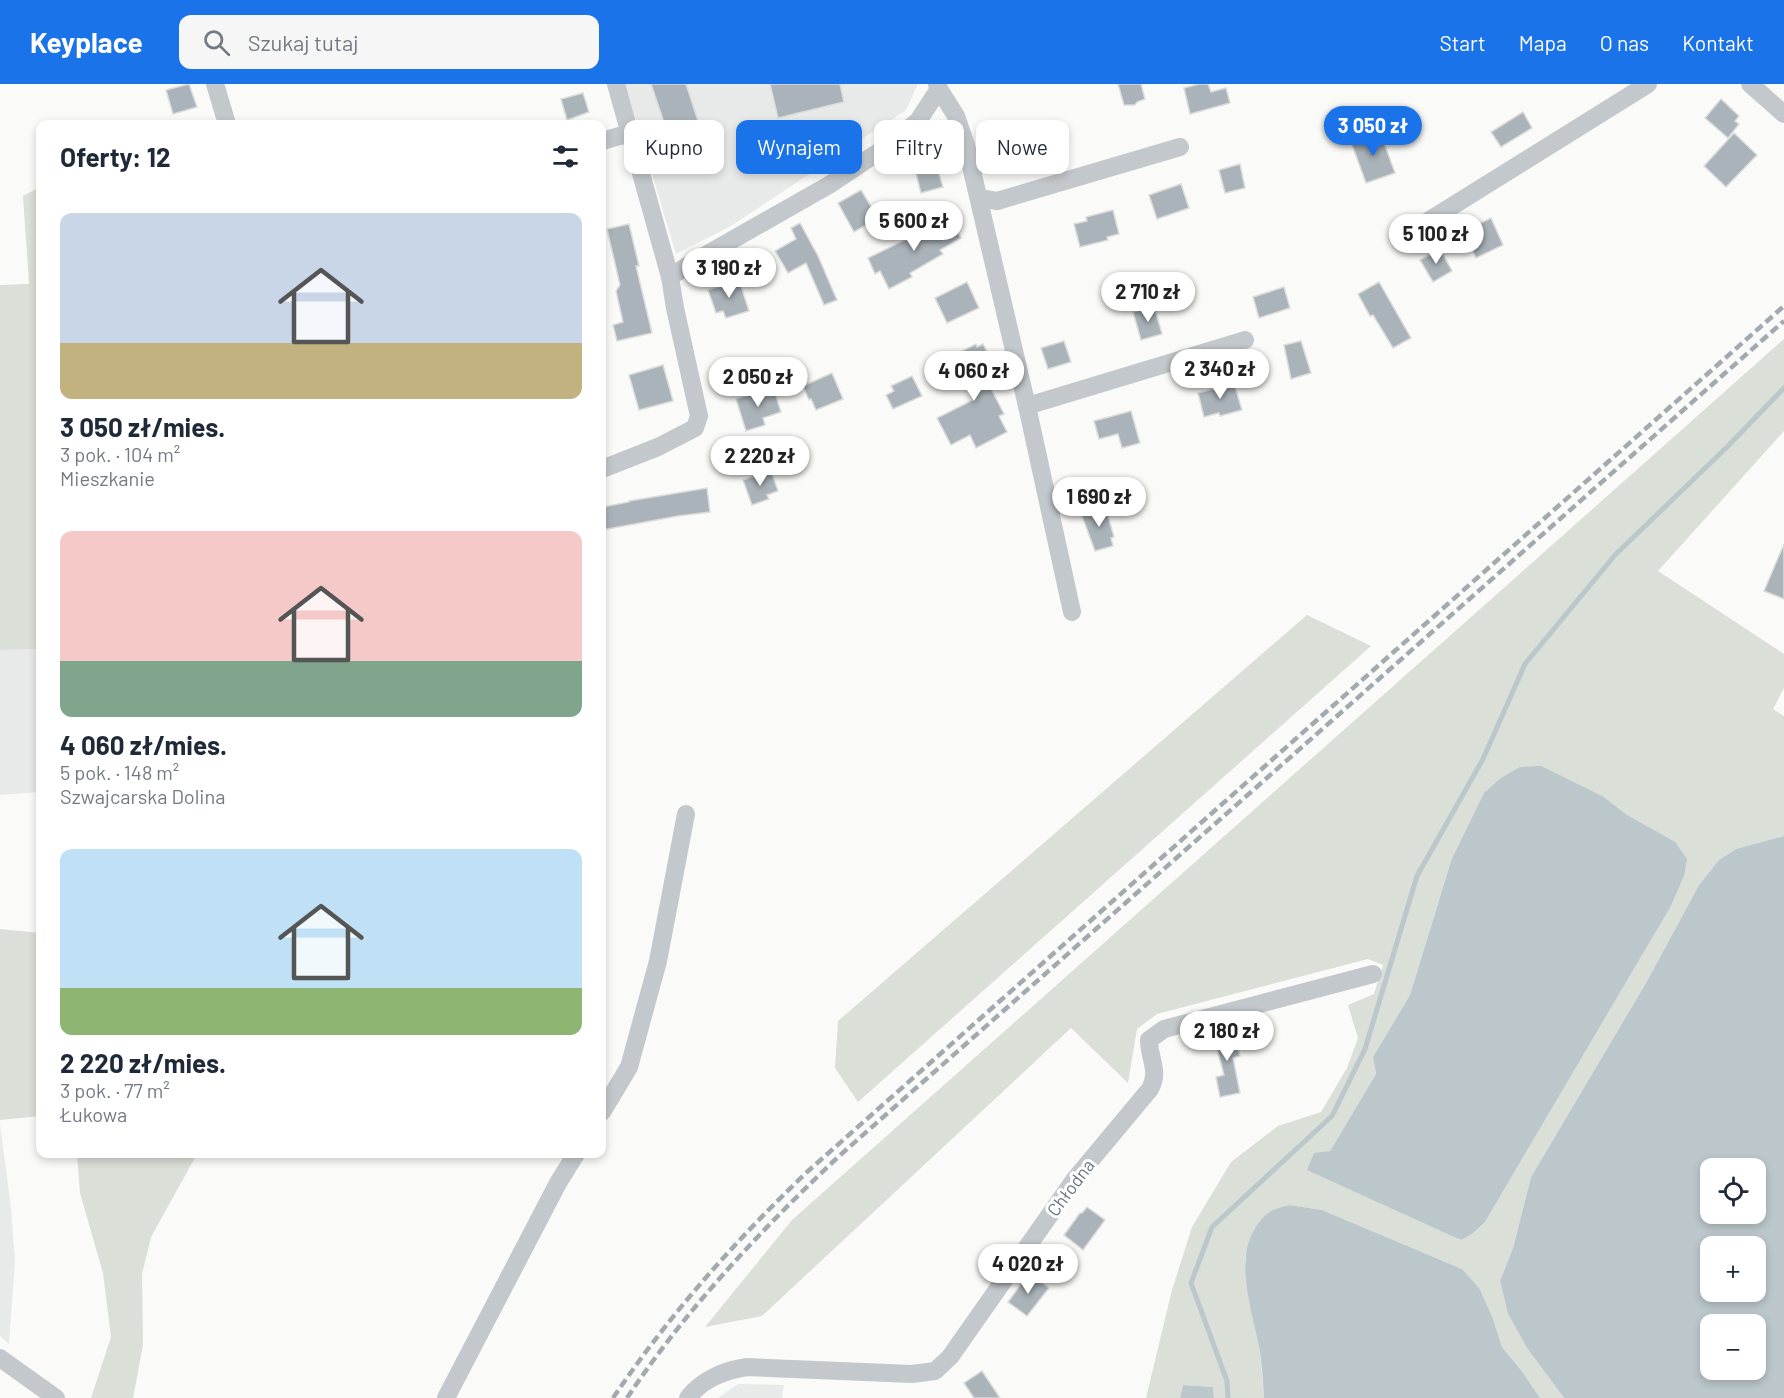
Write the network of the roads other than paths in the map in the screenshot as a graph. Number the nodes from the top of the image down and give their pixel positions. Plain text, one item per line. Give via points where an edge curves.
1 (216, 84) edge
2 (616, 84) edge
3 (1648, 84) edge
4 (1750, 84) edge
5 (938, 87) edge
6 (1784, 114) edge
7 (226, 120) edge
8 (626, 120) edge
9 (624, 135) edge
10 (606, 140) edge
11 (1180, 147) dead end
12 (641, 174) edge
13 (979, 198) junction
14 (1409, 233) dead end
15 (670, 277) junction
16 (1245, 340) dead end
17 (1027, 406) junction
18 (606, 467) edge
19 (1072, 612) dead end
20 (686, 814) dead end
21 (1373, 974) dead end
22 (606, 1105) edge
23 (574, 1158) edge
24 (2, 1365) edge
25 (56, 1398) edge
26 (446, 1398) edge
27 (688, 1398) edge

1 - 7 street
2 - 8 street
3 - 14 street
4 - 6 street
5 - 13 street via 956,116
5 - 15 street via 918,121 880,151 830,185
9 - 10 street
11 - 13 street via 997,201
12 - 15 street
13 - 17 street
15 - 18 street via 699,416 695,428
16 - 17 street
17 - 19 street
20 - 22 street via 658,961 629,1067
21 - 27 street, Chłodna via 1164,1029 1149,1040 1156,1079 1150,1089 1075,1179 973,1327 935,1371 912,1374 747,1367 725,1370
23 - 26 street
24 - 25 street

